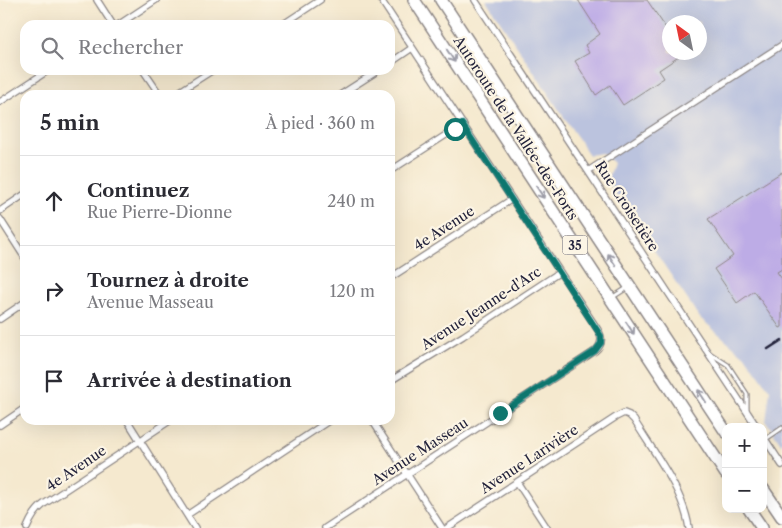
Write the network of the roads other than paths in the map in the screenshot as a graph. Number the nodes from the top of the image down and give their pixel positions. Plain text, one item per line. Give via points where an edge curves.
1 (97, 0) edge
2 (156, 0) edge
3 (320, 0) edge
4 (381, 0) edge
5 (414, 0) edge
6 (441, 0) edge
7 (475, 0) edge
8 (110, 20) edge
9 (126, 20) edge
10 (290, 20) edge
11 (394, 20) edge
12 (395, 22) edge
13 (782, 45) edge
14 (412, 48) junction
15 (395, 60) edge
16 (41, 75) edge
17 (146, 75) edge
18 (205, 75) edge
19 (371, 75) edge
20 (157, 90) edge
21 (182, 90) edge
22 (348, 90) edge
23 (0, 102) edge
24 (462, 124) junction
25 (395, 168) edge
26 (588, 171) junction
27 (20, 197) edge
28 (512, 199) junction
29 (0, 211) edge
30 (0, 218) edge
31 (20, 250) edge
32 (560, 272) junction
33 (395, 275) edge
34 (630, 286) junction
35 (610, 299) junction
36 (20, 305) edge
37 (0, 319) edge
38 (708, 353) junction
39 (395, 378) edge
40 (20, 411) edge
41 (747, 411) junction
42 (754, 423) edge
43 (0, 425) edge
44 (130, 425) edge
45 (163, 425) edge
46 (322, 425) edge
47 (375, 425) edge
48 (722, 426) edge
49 (782, 428) edge
50 (767, 436) edge
51 (140, 440) junction
52 (767, 442) edge
53 (782, 464) edge
54 (722, 468) edge
55 (407, 474) junction
56 (517, 482) junction
57 (767, 495) edge
58 (752, 513) edge
59 (187, 515) junction
60 (782, 517) edge
61 (27, 528) edge
62 (195, 528) edge
63 (325, 528) edge
64 (442, 528) edge
65 (447, 528) edge
66 (547, 528) edge
67 (689, 528) edge
68 (762, 528) edge

1 - 8 street
2 - 9 street
3 - 10 street
4 - 11 street
5 -> 35 highway, Autoroute de la Vallée-des-Forts / 35
34 -> 6 highway, Autoroute de la Vallée-des-Forts / 35
7 - 26 street, Rue Croisetière
12 - 14 street
13 - 26 street
14 - 15 street
14 - 24 street
16 - 23 street
17 - 20 street
18 - 21 street
19 - 22 street
24 - 25 street
24 - 28 street
26 - 38 street, Rue Croisetière
27 - 29 street
28 - 32 street
28 - 33 street, 4e Avenue
30 - 31 street
32 - 39 street, Avenue Jeanne-d'Arc
32 - 55 street, Avenue Masseau via 600,334 601,343 595,351
34 - 35 lane
48 -> 34 highway, Autoroute de la Vallée-des-Forts / 35
35 -> 54 highway, Autoroute de la Vallée-des-Forts / 35
36 - 37 street
38 - 41 street, Rue Croisetière
38 - 41 lane via 728,365 747,394
40 - 43 street
41 - 42 street, Rue Croisetière
44 - 51 street
45 - 51 street, 4e Avenue
46 - 59 street
47 - 55 street
49 - 50 lane
51 - 59 street
51 - 61 street, 4e Avenue via 37,510
52 - 53 street
55 - 63 street, Avenue Masseau
55 - 64 street
56 - 65 street, Avenue Larivière
56 - 66 street
56 - 67 street, Avenue Larivière via 626,413 634,420 678,494
57 - 60 highway
58 - 68 highway
59 - 62 street

